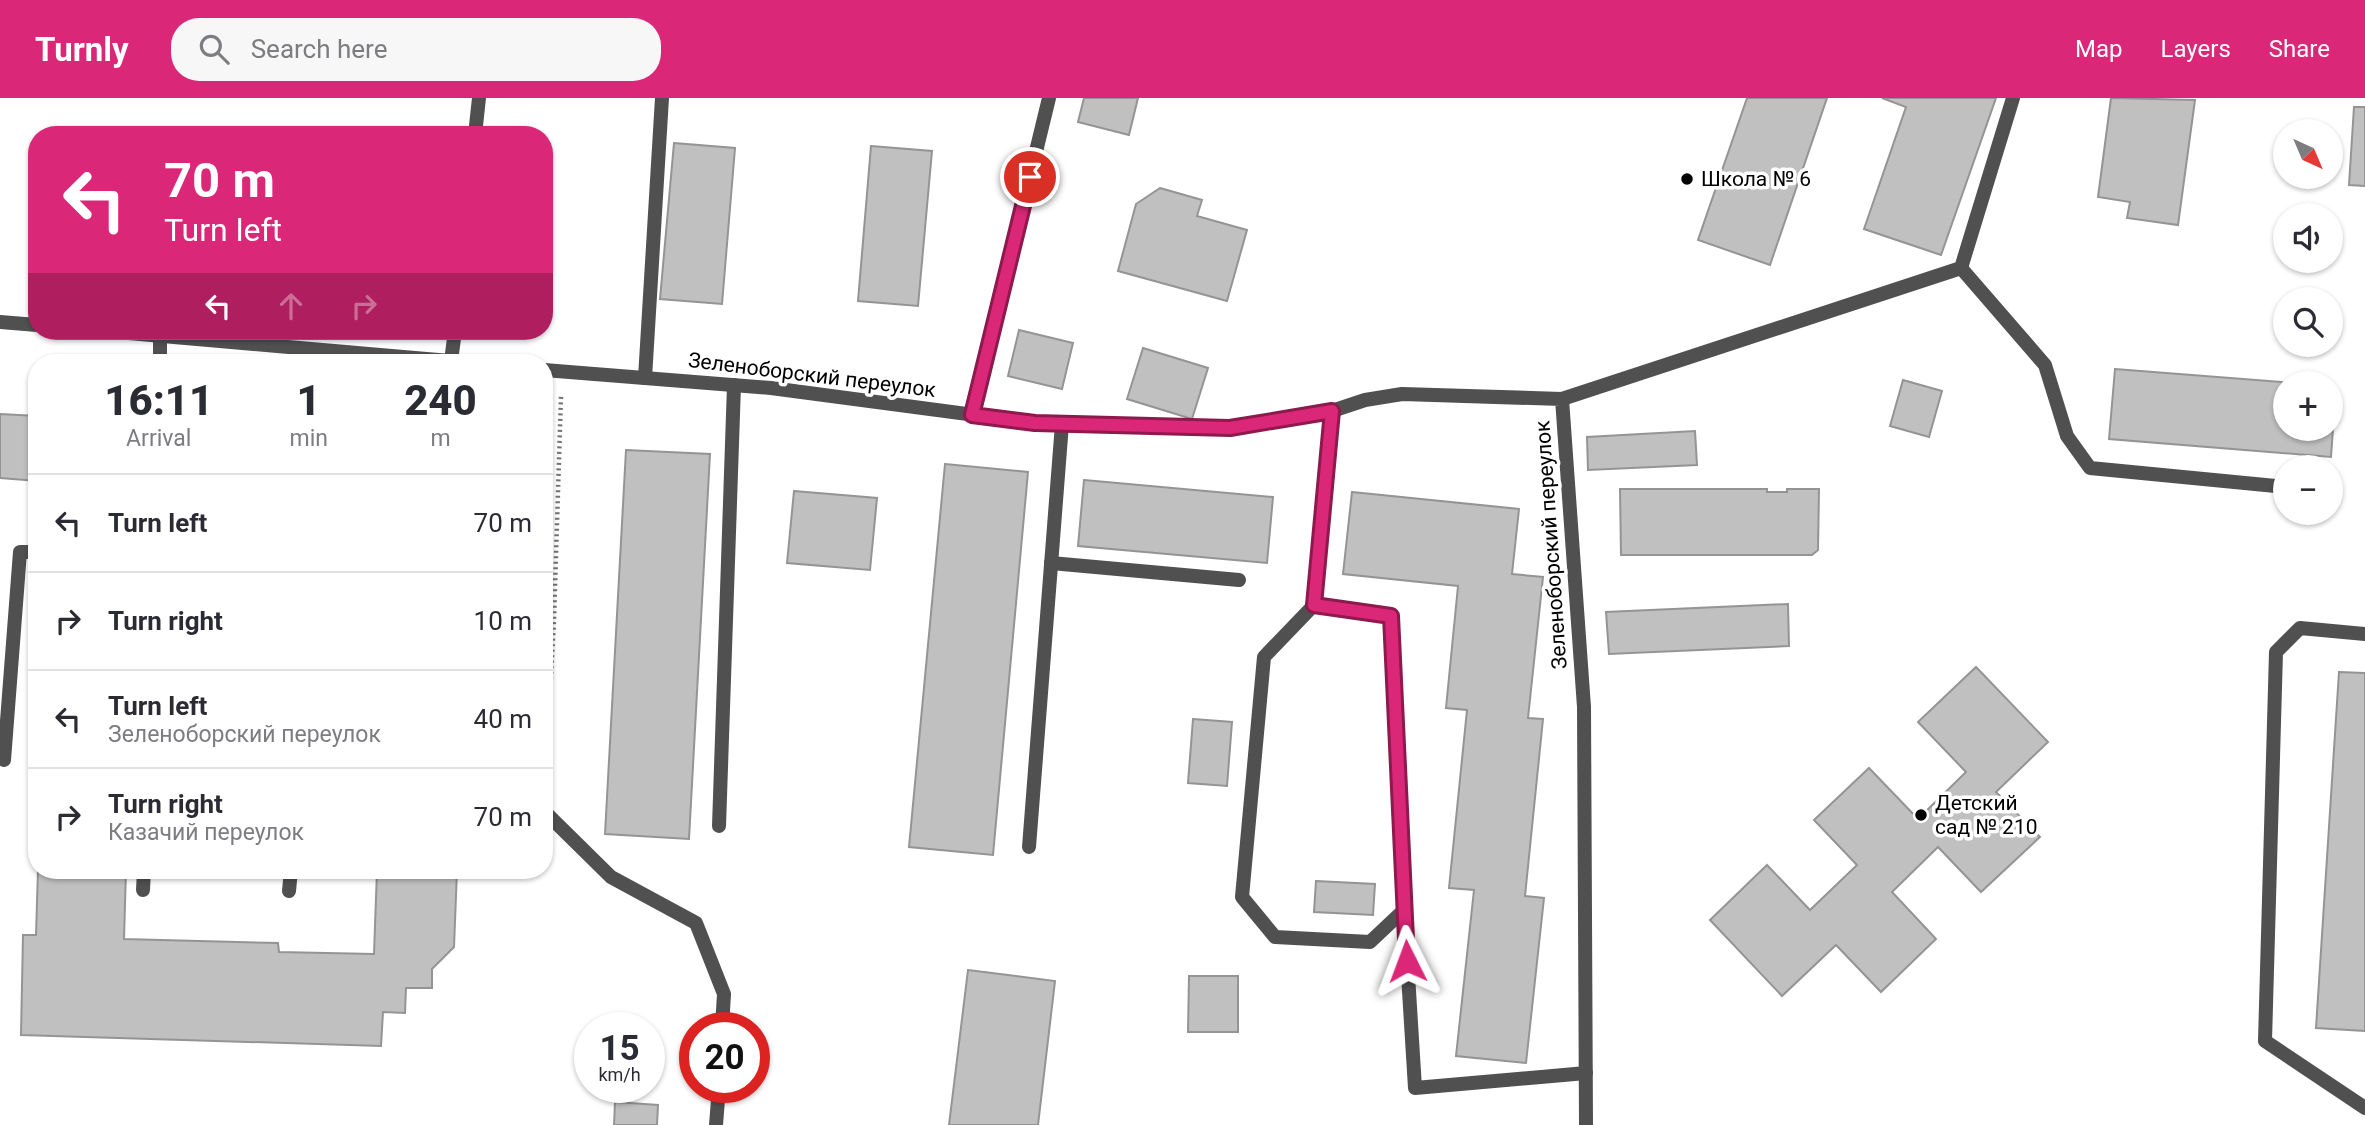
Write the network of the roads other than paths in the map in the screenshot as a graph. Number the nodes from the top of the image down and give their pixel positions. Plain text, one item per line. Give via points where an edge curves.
1 (479, 98) edge
2 (662, 98) edge
3 (1049, 98) edge
4 (2013, 98) edge
5 (476, 126) edge
6 (1961, 268) junction
7 (0, 322) edge
8 (28, 324) edge
9 (216, 340) edge
10 (373, 354) edge
11 (553, 370) edge
12 (645, 378) junction
13 (734, 385) junction
14 (1562, 399) junction
15 (1332, 411) junction
16 (972, 415) junction
17 (1062, 424) junction
18 (2273, 486) edge
19 (28, 552) edge
20 (1051, 563) junction
21 (1239, 580) dead end
22 (1314, 605) junction
23 (2365, 634) edge
24 (5, 760) dead end
25 (553, 820) edge
26 (719, 826) dead end
27 (1029, 847) dead end
28 (144, 879) edge
29 (290, 879) edge
30 (144, 890) dead end
31 (289, 891) dead end
32 (1405, 910) junction
33 (723, 1012) edge
34 (1586, 1073) junction
35 (718, 1103) edge
36 (2365, 1108) edge
37 (716, 1125) edge
38 (1586, 1125) edge

1 - 5 street
2 - 12 street
3 - 16 street
4 - 6 street
6 - 14 street
6 - 18 street via 2045,365 2067,436 2090,468
7 - 8 street
9 - 10 street
11 - 12 street, Зеленоборский переулок
12 - 13 street, Зеленоборский переулок
13 - 16 street, Зеленоборский переулок
13 - 26 street
14 - 15 street, Зеленоборский переулок via 1402,394
14 - 34 street, Зеленоборский переулок via 1584,707
15 - 17 street, Зеленоборский переулок via 1230,428
15 - 22 street
16 - 17 street, Зеленоборский переулок
17 - 20 street
19 - 24 street via 20,552
20 - 21 street
20 - 27 street
22 - 32 street via 1391,616
22 - 32 street via 1264,657 1242,897 1275,937 1370,942
23 - 36 street via 2300,628 2276,652 2265,1041
25 - 33 street via 611,877 696,923 724,994
28 - 30 street
29 - 31 street
32 - 34 street via 1415,1088
34 - 38 street, Зеленоборский переулок
35 - 37 street

